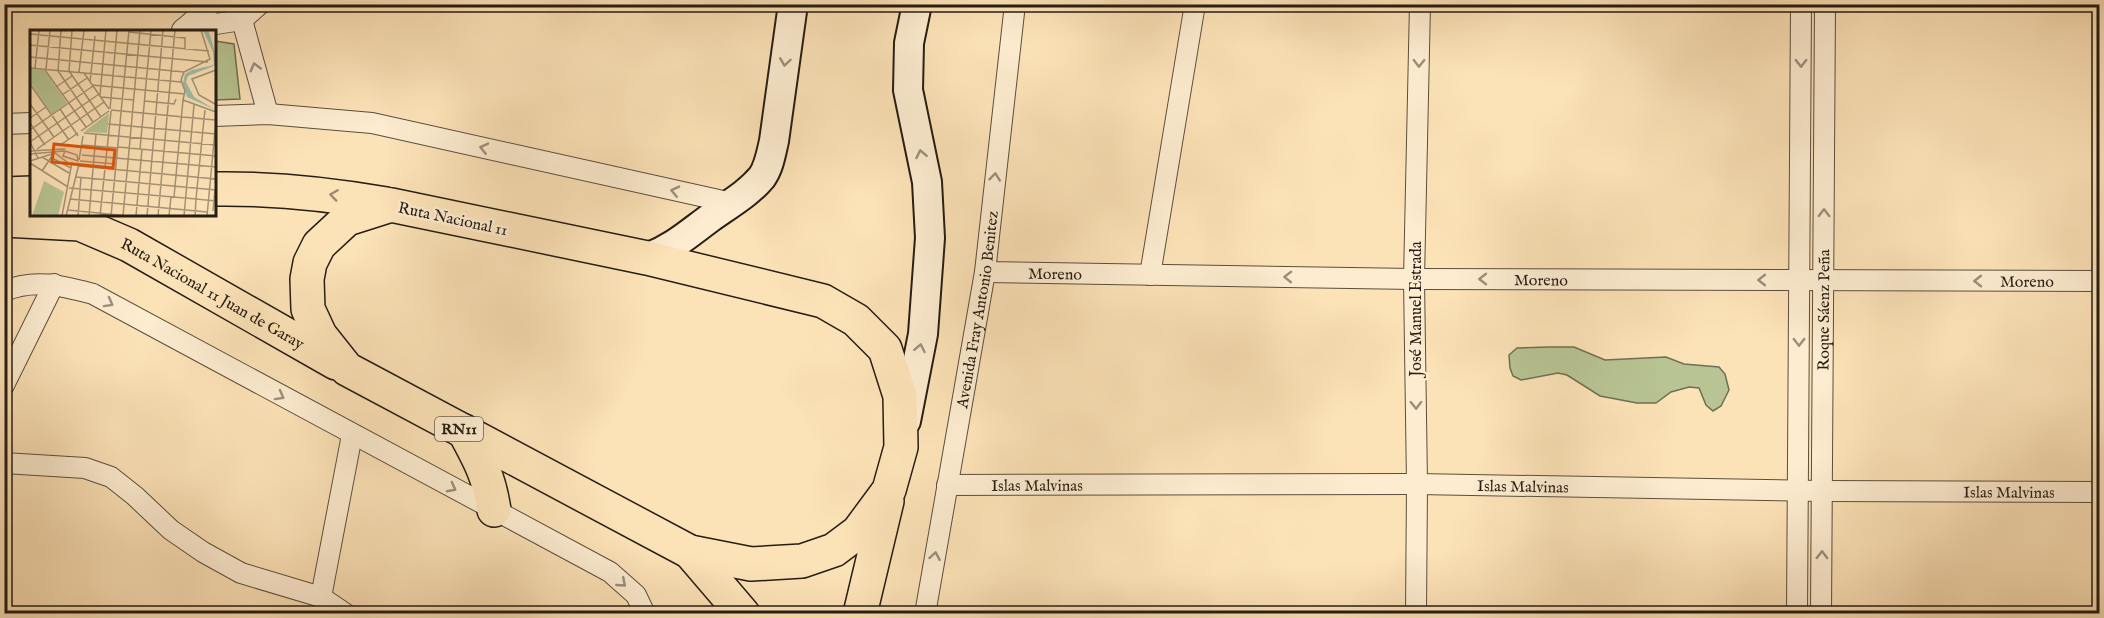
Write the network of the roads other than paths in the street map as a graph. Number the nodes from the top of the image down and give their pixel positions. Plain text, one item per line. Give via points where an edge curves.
1 (212, 4) edge
2 (260, 4) edge
3 (793, 4) edge
4 (917, 4) edge
5 (1015, 4) edge
6 (1195, 4) edge
7 (1420, 4) edge
8 (1801, 4) edge
9 (1825, 4) edge
10 (242, 20) junction
11 (181, 30) edge
12 (268, 114) junction
13 (216, 116) edge
14 (30, 123) edge
15 (4, 124) edge
16 (216, 189) edge
17 (30, 192) edge
18 (4, 194) edge
19 (732, 203) junction
20 (391, 205) junction
21 (4, 220) edge
22 (646, 258) junction
23 (985, 272) junction
24 (1150, 275) junction
25 (1414, 279) junction
26 (1799, 280) junction
27 (1823, 280) junction
28 (2100, 281) edge
29 (54, 284) junction
30 (4, 291) edge
31 (347, 369) junction
32 (4, 385) edge
33 (464, 431) junction
34 (352, 435) junction
35 (901, 447) junction
36 (4, 463) edge
37 (1417, 484) junction
38 (947, 485) junction
39 (889, 490) junction
40 (1797, 490) junction
41 (1822, 491) junction
42 (2100, 492) edge
43 (494, 510) junction
44 (690, 552) junction
45 (321, 597) junction
46 (346, 614) edge
47 (645, 614) edge
48 (743, 614) edge
49 (860, 614) edge
50 (925, 614) edge
51 (1416, 614) edge
52 (1797, 614) edge
53 (1821, 614) edge

1 - 11 street
2 - 10 street
3 -> 19 main road via 769,164 762,177
35 -> 4 main road via 923,334 930,238 927,182 908,90 909,43
23 -> 5 street, Avenida Fray Antonio Benitez
6 - 24 street
7 -> 25 street, José Manuel Estrada
8 -> 26 street, Roque Sáenz Peña
27 -> 9 street, Roque Sáenz Peña
10 - 11 street
12 -> 10 street
12 - 13 street
19 -> 12 street via 372,123
14 - 15 street
20 -> 16 highway, RN11 via 328,194
17 - 18 highway
19 - 22 main road via 673,247
20 - 22 highway, Ruta Nacional 11 / RN11
20 - 31 highway, Ruta Nacional 11 / RN11 via 347,219 320,245 310,263 308,309 320,335
21 - 31 highway, Ruta Nacional 11 Juan de Garay / RN11 via 80,224 129,245
22 - 35 highway, Ruta Nacional 11 / RN11 via 823,301 856,320 885,349 900,396
23 - 24 street, Moreno
23 - 38 street, Avenida Fray Antonio Benitez
25 -> 24 street, Moreno
26 -> 25 street, Moreno
25 -> 37 street, José Manuel Estrada
26 - 27 street, Moreno
26 -> 40 street, Roque Sáenz Peña
28 -> 27 street, Moreno
27 - 41 street, Roque Sáenz Peña
29 - 30 street
29 - 32 street
29 -> 34 street via 93,294
31 - 33 highway, Ruta Nacional 11 / RN11
33 - 43 highway via 484,467
33 - 44 highway, Ruta Nacional 11 / RN11
34 -> 43 street
34 - 45 street
35 - 39 highway, Ruta Nacional 11 / RN11
36 - 45 street via 85,468 111,477 171,530 203,552 241,573
37 - 38 street, Islas Malvinas
37 - 40 street, Islas Malvinas
37 - 51 street, José Manuel Estrada
50 -> 38 street, Avenida Fray Antonio Benitez
39 - 44 highway, Ruta Nacional 11 / RN11 via 858,532 834,550 802,561 751,564
39 - 49 highway, Ruta Nacional 11 / RN11
40 - 41 street, Islas Malvinas
40 - 52 street, Roque Sáenz Peña
41 - 42 street, Islas Malvinas
53 -> 41 street, Roque Sáenz Peña
43 -> 47 street via 609,572 636,595
44 - 48 highway, Ruta Nacional 11 / RN11
45 - 46 street

